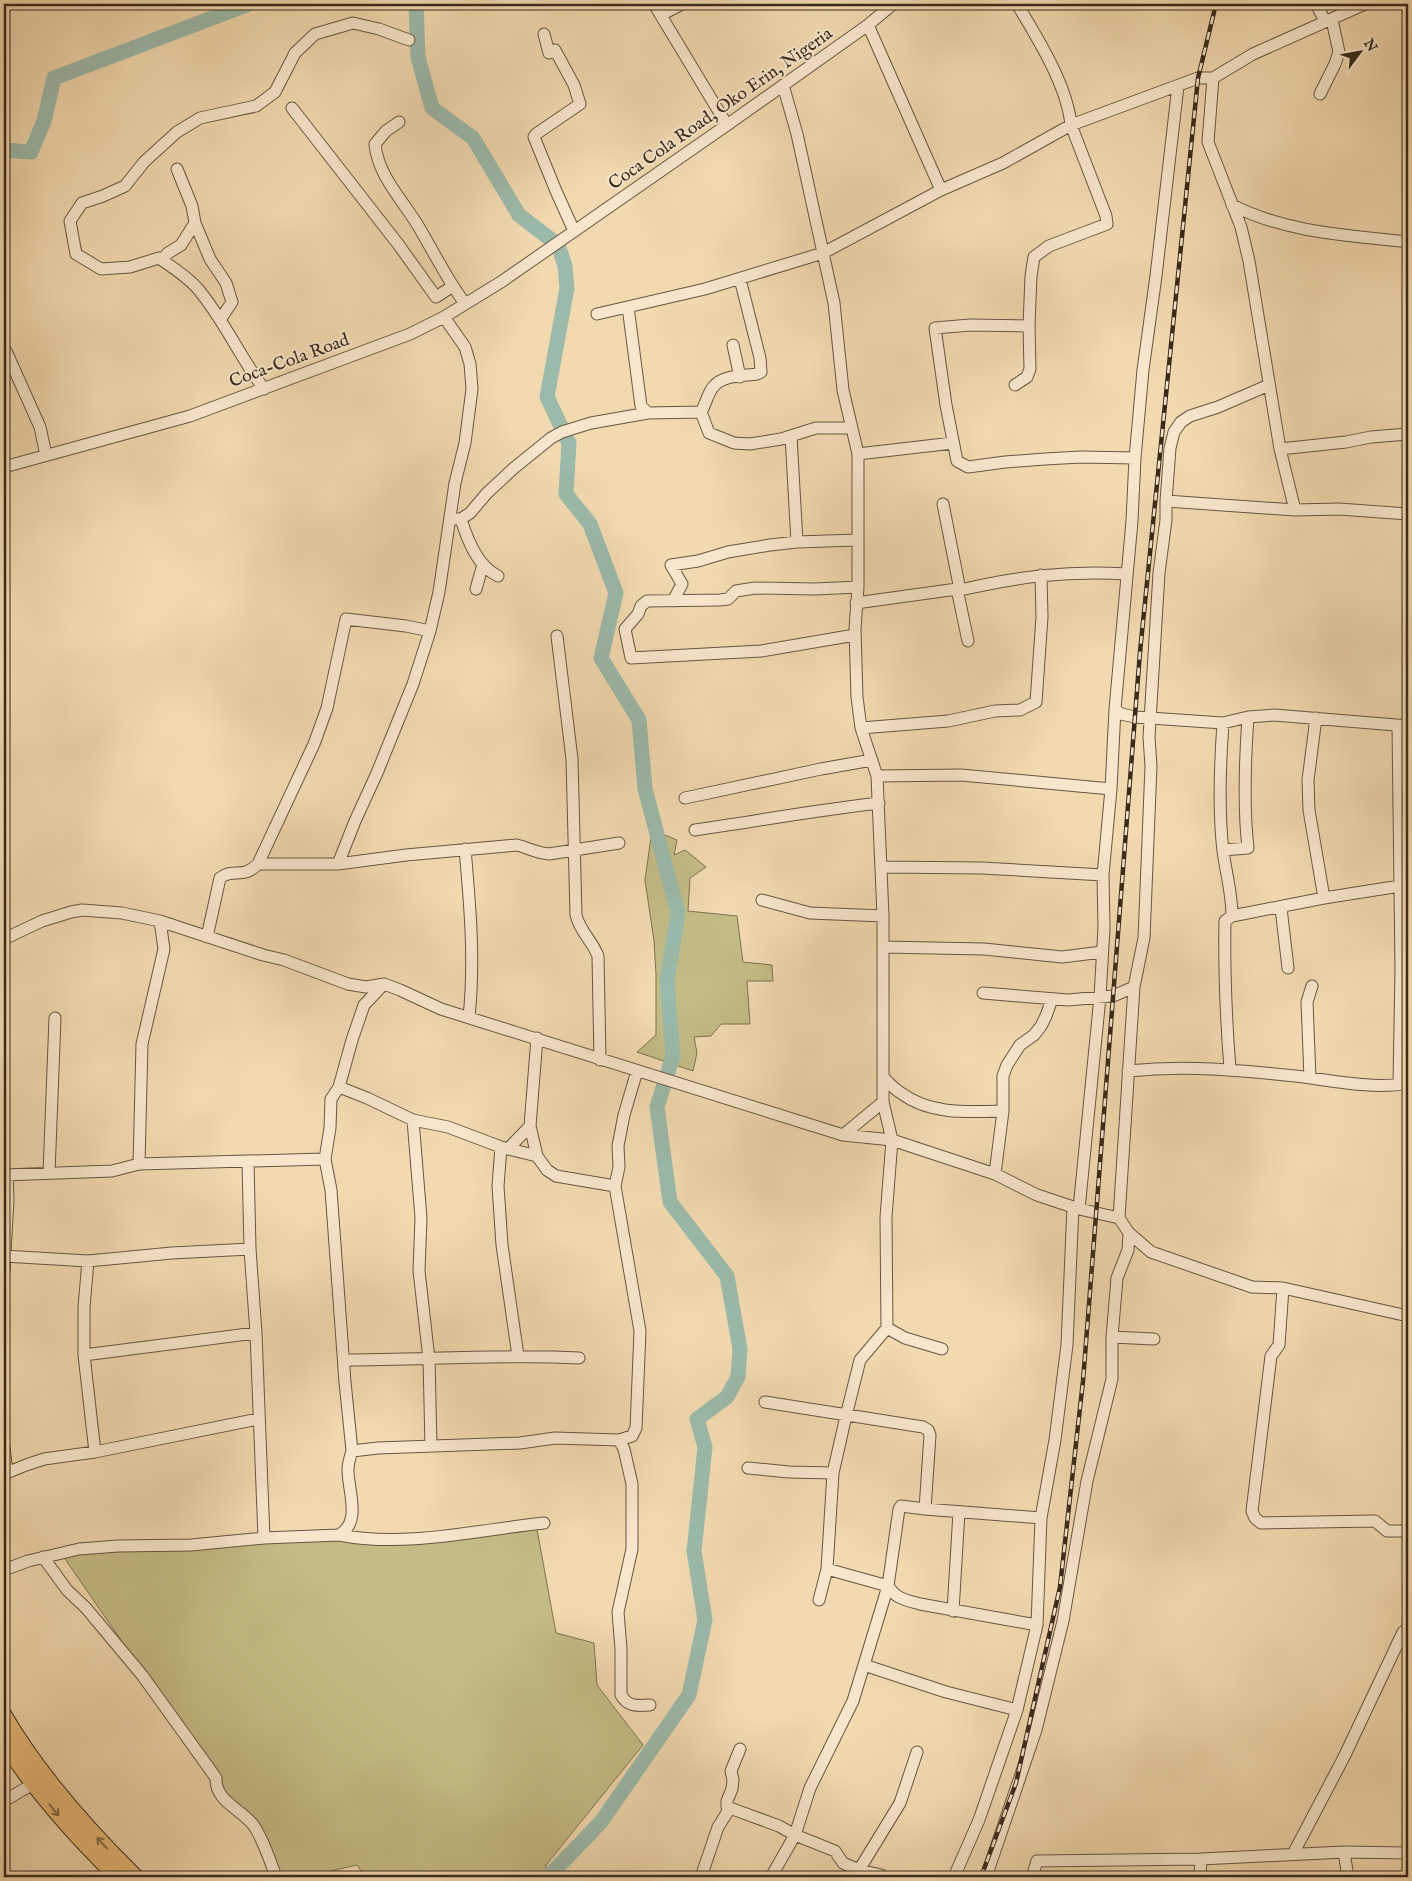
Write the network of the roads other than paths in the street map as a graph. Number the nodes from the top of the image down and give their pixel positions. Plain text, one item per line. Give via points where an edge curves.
1 (654, 4) edge
2 (682, 4) edge
3 (893, 4) edge
4 (1017, 4) edge
5 (1316, 4) edge
6 (1365, 4) edge
7 (661, 16) junction
8 (1329, 21) junction
9 (868, 25) junction
10 (544, 34) dead end
11 (409, 40) dead end
12 (1213, 78) junction
13 (782, 85) junction
14 (1178, 86) junction
15 (1320, 94) dead end
16 (292, 108) dead end
17 (399, 122) dead end
18 (727, 125) junction
19 (1071, 125) junction
20 (177, 169) dead end
21 (941, 190) junction
22 (1232, 205) junction
23 (1255, 216) junction
24 (195, 223) junction
25 (1241, 227) junction
26 (569, 234) junction
27 (1408, 242) edge
28 (823, 253) junction
29 (162, 260) junction
30 (740, 279) junction
31 (453, 286) junction
32 (465, 304) junction
33 (628, 307) junction
34 (596, 314) dead end
35 (444, 317) junction
36 (220, 320) junction
37 (1029, 326) junction
38 (732, 345) dead end
39 (6, 351) dead end
40 (740, 377) junction
41 (1015, 384) dead end
42 (1269, 385) junction
43 (264, 389) junction
44 (701, 412) junction
45 (648, 413) junction
46 (852, 428) junction
47 (1408, 434) edge
48 (791, 436) junction
49 (953, 443) junction
50 (1280, 449) junction
51 (858, 454) junction
52 (46, 455) junction
53 (1135, 458) junction
54 (4, 467) edge
55 (1166, 501) junction
56 (943, 504) dead end
57 (1295, 510) junction
58 (1408, 514) edge
59 (455, 519) junction
60 (857, 540) junction
61 (796, 542) junction
62 (483, 564) junction
63 (1127, 574) junction
64 (1041, 575) junction
65 (498, 576) dead end
66 (858, 587) junction
67 (476, 589) dead end
68 (958, 589) junction
69 (673, 601) junction
70 (856, 603) junction
71 (430, 631) junction
72 (855, 635) junction
73 (557, 636) dead end
74 (968, 641) dead end
75 (1115, 710) junction
76 (1248, 716) junction
77 (1151, 718) junction
78 (1316, 718) junction
79 (1223, 723) junction
80 (1403, 726) edge
81 (861, 728) junction
82 (872, 760) junction
83 (877, 776) junction
84 (1110, 789) junction
85 (685, 798) dead end
86 (879, 803) junction
87 (696, 830) dead end
88 (619, 843) dead end
89 (465, 849) junction
90 (574, 850) junction
91 (1223, 850) junction
92 (258, 864) junction
93 (338, 864) junction
94 (882, 867) junction
95 (1103, 875) junction
96 (1400, 886) junction
97 (1324, 898) junction
98 (762, 900) dead end
99 (1282, 908) junction
100 (883, 916) junction
101 (1232, 916) junction
102 (160, 921) junction
103 (206, 937) junction
104 (4, 939) edge
105 (883, 947) junction
106 (1102, 952) junction
107 (1288, 968) dead end
108 (348, 984) junction
109 (384, 984) junction
110 (1312, 986) dead end
111 (1134, 987) junction
112 (983, 993) dead end
113 (1100, 997) junction
114 (1052, 999) junction
115 (364, 1005) junction
116 (469, 1017) junction
117 (55, 1018) dead end
118 (537, 1038) junction
119 (600, 1060) junction
120 (1230, 1069) junction
121 (637, 1071) junction
122 (1128, 1071) junction
123 (883, 1077) junction
124 (1310, 1078) junction
125 (1404, 1084) edge
126 (339, 1087) junction
127 (883, 1102) junction
128 (1003, 1111) junction
129 (413, 1120) junction
130 (530, 1126) junction
131 (843, 1135) junction
132 (892, 1140) junction
133 (504, 1148) junction
134 (537, 1156) junction
135 (325, 1158) junction
136 (248, 1162) junction
137 (139, 1164) junction
138 (49, 1173) junction
139 (995, 1174) junction
140 (6, 1175) edge
141 (615, 1186) junction
142 (1076, 1208) junction
143 (1119, 1218) junction
144 (1129, 1233) junction
145 (250, 1249) junction
146 (4, 1256) edge
147 (88, 1261) junction
148 (4, 1271) edge
149 (1283, 1288) junction
150 (1408, 1316) edge
151 (887, 1328) junction
152 (256, 1333) junction
153 (1112, 1337) junction
154 (1154, 1339) dead end
155 (942, 1349) dead end
156 (84, 1354) junction
157 (518, 1356) junction
158 (579, 1358) dead end
159 (429, 1359) junction
160 (344, 1360) junction
161 (765, 1402) dead end
162 (846, 1416) junction
163 (258, 1419) junction
164 (619, 1440) junction
165 (431, 1446) junction
166 (4, 1447) edge
167 (352, 1451) junction
168 (95, 1452) junction
169 (748, 1468) dead end
170 (6, 1473) edge
171 (833, 1473) junction
172 (925, 1509) junction
173 (959, 1512) junction
174 (1041, 1518) junction
175 (544, 1523) dead end
176 (1408, 1532) edge
177 (339, 1535) junction
178 (264, 1538) junction
179 (43, 1557) junction
180 (827, 1569) junction
181 (4, 1570) edge
182 (888, 1586) junction
183 (819, 1600) dead end
184 (954, 1611) junction
185 (1037, 1625) junction
186 (1408, 1628) edge
187 (864, 1665) junction
188 (650, 1705) dead end
189 (1017, 1710) junction
190 (4, 1715) edge
191 (740, 1749) dead end
192 (6, 1751) edge
193 (917, 1752) dead end
194 (33, 1784) junction
195 (4, 1801) edge
196 (730, 1808) junction
197 (795, 1835) junction
198 (1344, 1852) junction
199 (1408, 1852) edge
200 (1293, 1854) junction
201 (1201, 1859) junction
202 (859, 1870) junction
203 (117, 1877) edge
204 (136, 1877) edge
205 (276, 1877) edge
206 (701, 1877) edge
207 (770, 1877) edge
208 (884, 1877) edge
209 (954, 1877) edge
210 (986, 1877) edge
211 (1032, 1877) edge
212 (1198, 1877) edge
213 (1348, 1877) edge

1 - 7 street
2 - 7 street
3 - 9 street, Coca Cola Road, Oko Erin, Nigeria
4 - 19 street via 1054,72 1070,110
5 - 8 street
6 - 8 street
7 - 18 street
8 - 12 street via 1253,54
8 - 15 street via 1339,52
9 - 13 street, Coca Cola Road, Oko Erin, Nigeria
9 - 21 street
10 - 26 street via 549,52 555,50 574,85 580,104 534,138
11 - 29 street via 353,23 315,34 295,53 275,92 256,106 200,118 176,132 144,162 125,186 82,203 70,220 76,254 101,269
12 - 14 street via 1198,78
12 - 22 street via 1208,142
13 - 18 street, Coca Cola Road, Oko Erin, Nigeria
13 - 28 street via 797,134
14 - 19 street
14 - 53 street via 1142,370
16 - 31 street via 436,297
17 - 31 street via 375,144 376,158
18 - 26 street, Coca Cola Road, Oko Erin, Nigeria
19 - 21 street via 1003,163
19 - 37 street via 1107,224 1050,246 1034,257
20 - 24 street via 192,206
21 - 28 street
22 - 23 street
22 - 25 street
23 - 25 street
23 - 27 street via 1288,226
24 - 29 street via 181,244
24 - 36 street via 210,259 226,283 232,302
25 - 42 street
26 - 32 street, Coca-Cola Road
28 - 30 street
28 - 46 street via 834,302 843,390
29 - 36 street via 197,287
30 - 33 street
30 - 40 street via 761,366 761,372
31 - 32 street
32 - 35 street, Coca-Cola Road
33 - 34 street
33 - 45 street via 641,406
35 - 43 street, Coca-Cola Road via 410,334
35 - 59 street via 465,347 472,389 465,442 455,483
36 - 43 street
37 - 41 street via 1030,369 1027,377
37 - 49 street via 935,328
38 - 40 street
39 - 52 street via 40,427
40 - 44 street via 728,378 712,387
42 - 50 street
42 - 55 street via 1181,422 1174,432 1170,448
43 - 52 street, Coca-Cola Road via 190,416
44 - 45 street
44 - 48 street via 709,433 734,443 750,444
45 - 59 street via 591,423 551,438 487,493 470,513
46 - 48 street via 816,428
46 - 51 street
47 - 50 street
48 - 61 street
49 - 51 street
49 - 53 street via 957,461 968,467 1081,457
50 - 57 street
51 - 60 street
52 - 54 street, Coca-Cola Road
53 - 63 street
55 - 57 street
55 - 77 street via 1158,573
56 - 68 street
57 - 58 street via 1339,509
59 - 62 street
59 - 71 street
60 - 61 street
60 - 66 street
61 - 69 street via 671,565 682,584
62 - 65 street
62 - 67 street
63 - 64 street
63 - 75 street
64 - 68 street
64 - 81 street via 1042,617 1036,702 1020,710
66 - 69 street via 755,588 736,591 728,599
66 - 70 street
68 - 70 street
68 - 74 street
69 - 72 street via 647,601 641,606 625,628 631,658 761,651
70 - 72 street
71 - 92 street via 346,619 327,708 314,744
71 - 93 street via 413,684
72 - 81 street via 856,697
73 - 90 street via 572,759
75 - 77 street via 1128,716
75 - 84 street
76 - 78 street
76 - 79 street
76 - 91 street via 1245,779 1248,848
77 - 79 street
77 - 111 street via 1144,938
78 - 80 street
78 - 97 street via 1308,780 1309,810
79 - 91 street
80 - 96 street
81 - 82 street
82 - 83 street
82 - 85 street
83 - 84 street via 961,775
83 - 86 street
84 - 95 street
86 - 87 street
86 - 94 street
88 - 90 street
89 - 90 street via 516,846 549,854
89 - 93 street
89 - 116 street via 471,912
90 - 119 street via 578,926 598,956
91 - 101 street
92 - 93 street
92 - 103 street via 248,873 230,873 220,878
94 - 95 street via 982,868
94 - 100 street
95 - 106 street
96 - 97 street
96 - 125 street
97 - 99 street
98 - 100 street via 810,913
99 - 101 street
99 - 107 street
100 - 105 street
101 - 120 street via 1226,921 1224,960
102 - 103 street
102 - 104 street via 122,913 82,910 42,921
102 - 137 street via 164,949 142,1044
103 - 108 street via 284,960
105 - 106 street via 984,949 1062,956
105 - 123 street
106 - 113 street
108 - 109 street via 366,988
108 - 115 street
109 - 115 street
109 - 116 street via 441,1009
110 - 124 street via 1307,1002
111 - 113 street via 1113,996
111 - 122 street
112 - 114 street
113 - 114 street
113 - 142 street
114 - 128 street via 1041,1026 1020,1045 1003,1076
115 - 126 street
116 - 118 street
117 - 138 street
118 - 119 street
118 - 130 street
119 - 121 street
120 - 122 street via 1167,1067
120 - 124 street
121 - 131 street
121 - 141 street via 621,1130
122 - 143 street
123 - 127 street
123 - 128 street via 901,1094 922,1105 959,1112
124 - 125 street
126 - 129 street
126 - 135 street via 331,1100
127 - 131 street
127 - 132 street
128 - 139 street
129 - 133 street via 448,1127
129 - 159 street via 421,1218 419,1270
130 - 133 street
130 - 134 street
131 - 132 street
132 - 139 street
132 - 151 street via 886,1217
133 - 134 street
133 - 157 street via 498,1186 502,1244
134 - 141 street via 556,1176
135 - 136 street
135 - 160 street via 331,1190
136 - 137 street
136 - 145 street
137 - 138 street via 112,1171
138 - 140 street
139 - 142 street via 1037,1195
140 - 146 street
141 - 164 street via 640,1331 636,1428 632,1436
142 - 143 street
142 - 174 street via 1067,1345
143 - 144 street
144 - 149 street via 1152,1252 1252,1287
144 - 153 street via 1128,1250 1116,1278
145 - 147 street via 172,1252
145 - 152 street
146 - 147 street
146 - 148 street
147 - 156 street
149 - 150 street
149 - 176 street via 1278,1345 1272,1356 1255,1481 1252,1511 1255,1518 1262,1522 1375,1521 1387,1531
151 - 155 street via 905,1338
151 - 162 street via 860,1360
152 - 156 street
152 - 163 street
153 - 154 street
153 - 210 street via 1112,1379 1087,1481 1063,1621 1036,1730
156 - 168 street
157 - 158 street
157 - 159 street
159 - 160 street
159 - 165 street
160 - 167 street
161 - 162 street
162 - 171 street
162 - 172 street via 928,1430
163 - 168 street
163 - 178 street
164 - 165 street via 556,1438 474,1446
164 - 188 street via 632,1484 632,1549 618,1612 621,1695 632,1706
165 - 167 street
166 - 170 street
167 - 177 street via 348,1471 352,1517 350,1526
168 - 170 street via 44,1459
169 - 171 street
171 - 180 street
172 - 173 street
172 - 182 street via 901,1506 899,1509
173 - 174 street
173 - 184 street
174 - 185 street
175 - 177 street via 408,1540 357,1539
177 - 178 street
178 - 179 street via 191,1545 79,1549
179 - 181 street
179 - 205 street via 67,1590 86,1608 148,1683 216,1778 219,1794 254,1826
180 - 182 street
180 - 183 street
182 - 184 street via 901,1599
182 - 187 street
184 - 185 street
185 - 189 street
186 - 200 street via 1403,1632 1344,1757
187 - 189 street via 946,1692
187 - 197 street via 853,1701 810,1788
189 - 209 street via 980,1820
204 -> 190 main road via 69,1807
191 - 196 street via 731,1771 732,1789 727,1801
192 - 194 main road
193 - 202 street via 900,1803
194 - 195 street
194 -> 203 main road
196 - 197 street
196 - 206 street via 718,1827
197 - 202 street via 835,1850 843,1862
197 - 207 street
198 - 199 street
198 - 200 street
198 - 213 street
200 - 201 street
201 - 211 street via 1037,1861
201 - 212 street
202 - 208 street

